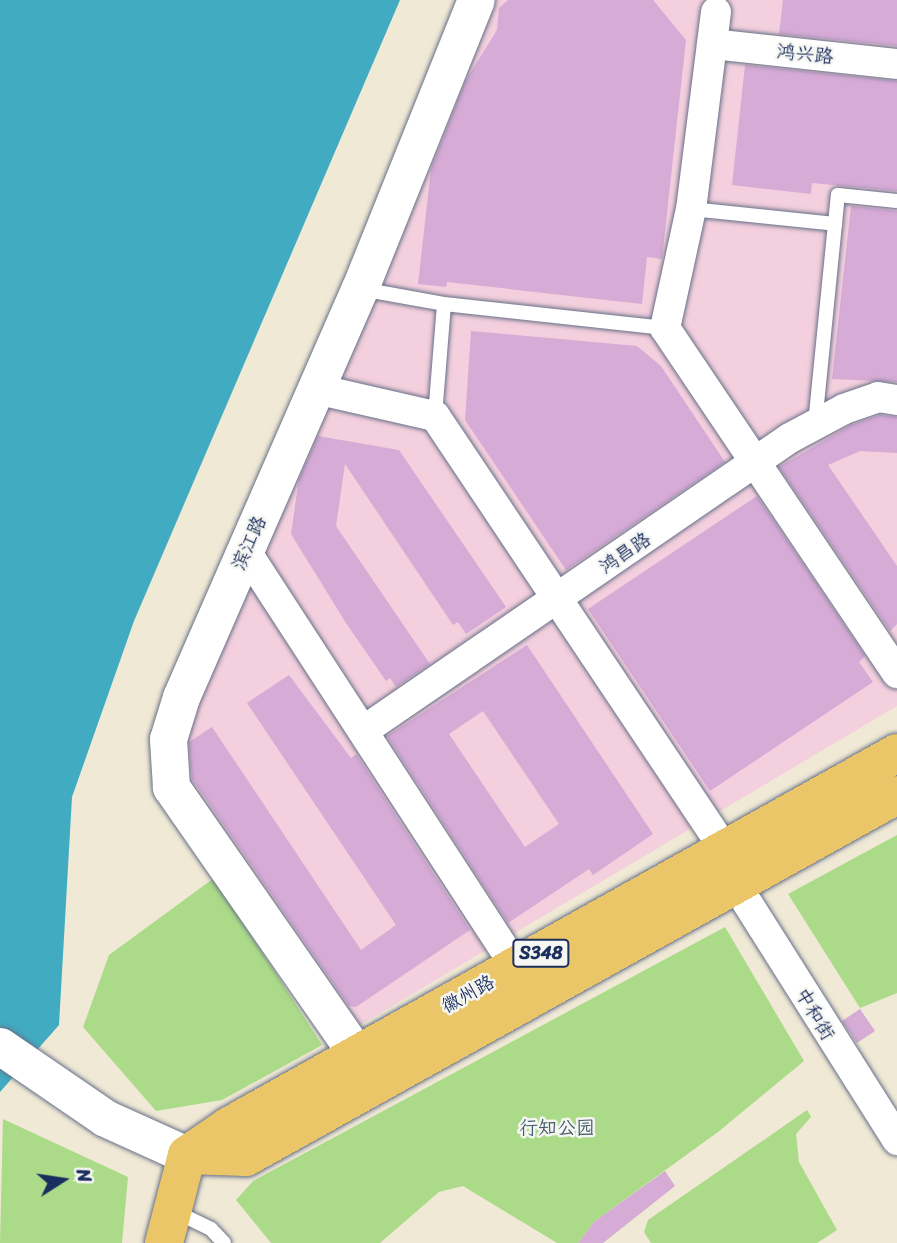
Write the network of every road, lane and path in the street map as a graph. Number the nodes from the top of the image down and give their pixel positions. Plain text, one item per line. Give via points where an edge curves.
1 (476, 0) edge
2 (717, 4) edge
3 (712, 44) junction
4 (897, 64) edge
5 (897, 201) edge
6 (691, 209) junction
7 (835, 224) junction
8 (359, 288) junction
9 (444, 304) junction
10 (665, 328) junction
11 (316, 389) junction
12 (897, 400) edge
13 (435, 416) junction
14 (815, 424) junction
15 (756, 463) junction
16 (246, 550) junction
17 (557, 599) junction
18 (897, 673) edge
19 (363, 732) junction
20 (897, 753) edge
21 (897, 795) edge
22 (731, 867) junction
23 (516, 968) junction
24 (0, 1046) edge
25 (358, 1056) junction
26 (897, 1140) edge
27 (187, 1155) junction
28 (168, 1227) edge
29 (224, 1243) edge

1 - 8 street, 滨江路
2 - 3 street
3 - 4 street, 鸿兴路
3 - 6 street
5 - 7 lane via 838,195
6 - 7 lane
6 - 10 street
7 - 14 lane
8 - 9 lane
8 - 11 street, 滨江路
9 - 10 lane
9 - 13 lane
10 - 15 street
11 - 13 street
11 - 16 street, 滨江路
12 - 14 street, 鸿昌路 via 878,397
13 - 17 street, 中和街
14 - 15 street, 鸿昌路
15 - 17 street, 鸿昌路
15 - 18 street
16 - 19 street
16 - 25 street, 滨江路 via 181,696 167,739 167,773 171,788
17 - 19 street, 鸿昌路
17 - 22 street, 中和街
19 - 23 street
20 - 22 main road, 徽州路 / S348
21 - 22 main road, 徽州路 / S348
22 - 23 main road, 徽州路 / S348
22 - 26 street, 中和街 via 864,1095
22 - 27 main road, 徽州路 / S348 via 246,1157
23 - 25 main road, 徽州路 / S348
24 - 27 street via 68,1096
25 - 27 main road, 徽州路 / S348 via 229,1126
27 - 28 main road
28 - 29 lane via 211,1229

